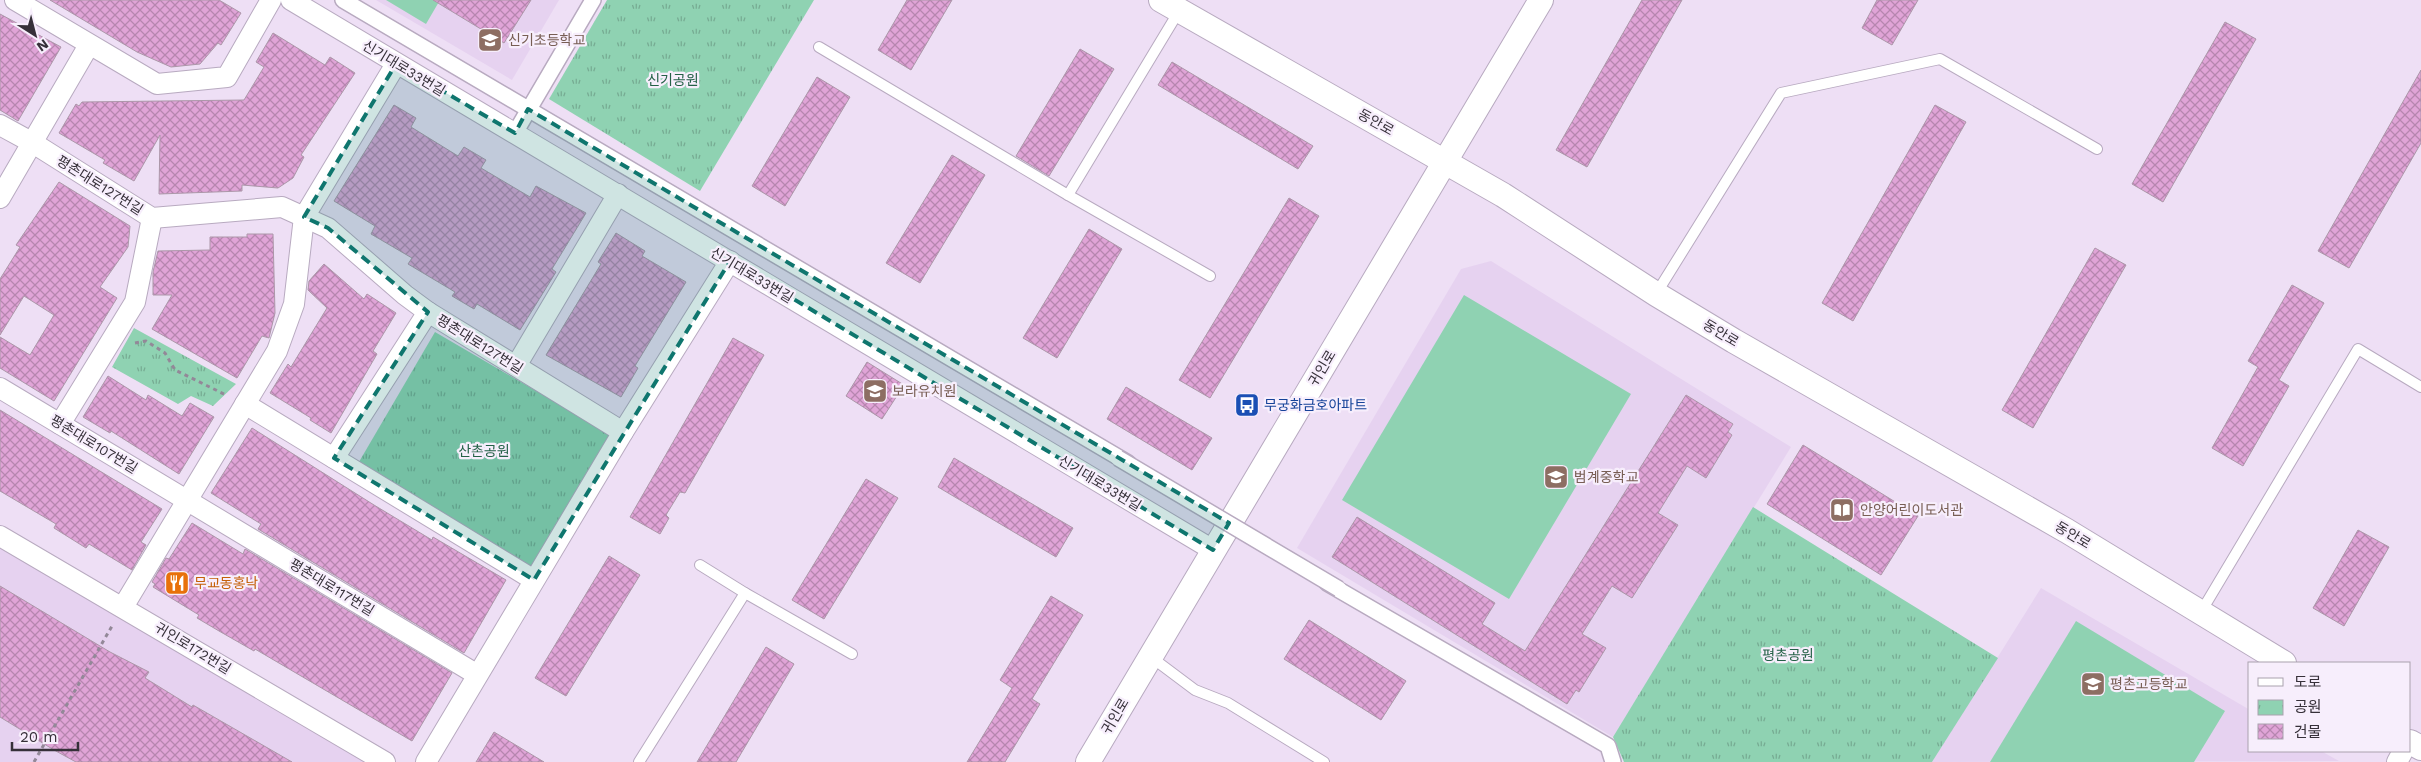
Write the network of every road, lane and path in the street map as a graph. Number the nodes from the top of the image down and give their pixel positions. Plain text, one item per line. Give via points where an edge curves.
1 (15, 0) edge
2 (271, 0) edge
3 (291, 0) edge
4 (343, 0) edge
5 (593, 0) edge
6 (1541, 0) edge
7 (1170, 5) edge
8 (89, 45) junction
9 (819, 47) dead end
10 (396, 64) junction
11 (528, 109) junction
12 (0, 125) edge
13 (515, 134) junction
14 (33, 143) junction
15 (2097, 149) dead end
16 (1446, 162) junction
17 (618, 194) junction
18 (1068, 195) junction
19 (0, 198) edge
20 (304, 217) junction
21 (152, 218) junction
22 (730, 261) junction
23 (1210, 276) dead end
24 (1656, 294) junction
25 (428, 312) junction
26 (107, 348) junction
27 (516, 366) junction
28 (2421, 387) edge
29 (0, 388) edge
30 (245, 404) junction
31 (60, 424) junction
32 (623, 432) junction
33 (334, 458) junction
34 (1118, 458) junction
35 (187, 500) junction
36 (1190, 500) dead end
37 (0, 536) edge
38 (1213, 550) junction
39 (1274, 556) dead end
40 (700, 565) dead end
41 (534, 580) junction
42 (1339, 589) junction
43 (745, 593) junction
44 (123, 607) junction
45 (2201, 612) junction
46 (852, 654) dead end
47 (1151, 656) junction
48 (2282, 662) edge
49 (476, 674) junction
50 (34, 762) edge
51 (385, 762) edge
52 (426, 762) edge
53 (639, 762) edge
54 (1088, 762) edge
55 (1324, 762) edge
56 (1613, 762) edge

1 - 8 street
2 - 8 street via 227,77 157,84
3 - 10 street, 신기대로33번길
4 - 11 street
5 - 11 street
6 - 16 street, 귀인로
7 - 16 street, 동안로
7 - 18 lane
8 - 14 street
9 - 18 lane
10 - 13 street, 신기대로33번길
10 - 20 street
11 - 13 street
11 - 34 street
12 - 14 street, 평촌대로127번길
13 - 17 street, 신기대로33번길
14 - 19 street
14 - 21 street, 평촌대로127번길
15 - 24 lane via 1940,58 1781,93
16 - 24 street, 동안로
16 - 38 street, 귀인로
17 - 22 street, 신기대로33번길
17 - 27 street
18 - 23 lane
20 - 21 street, 평촌대로127번길 via 282,208
20 - 25 street, 평촌대로127번길 via 328,228
20 - 30 street via 294,304 277,351
21 - 26 street via 135,302
22 - 32 street
22 - 38 street, 신기대로33번길
24 - 45 street, 동안로
25 - 27 street, 평촌대로127번길
25 - 33 street
26 - 30 path via 146,341 165,353 175,370
26 - 31 street
27 - 32 street, 평촌대로127번길
28 - 45 lane via 2358,349
29 - 31 street, 평촌대로107번길
30 - 33 street
30 - 35 street
31 - 35 street, 평촌대로107번길
32 - 41 street
33 - 41 street
34 - 36 street
34 - 42 street, bridge
35 - 44 street
35 - 49 street, 평촌대로117번길
37 - 44 street, 귀인로172번길
38 - 47 street, 귀인로
39 - 42 street
40 - 43 lane
41 - 49 street
42 - 56 street via 1608,746
43 - 46 lane
43 - 53 lane
44 - 50 path
44 - 51 street, 귀인로172번길
45 - 48 street, 동안로
47 - 54 street, 귀인로
47 - 55 lane via 1195,690 1228,703
49 - 52 street

